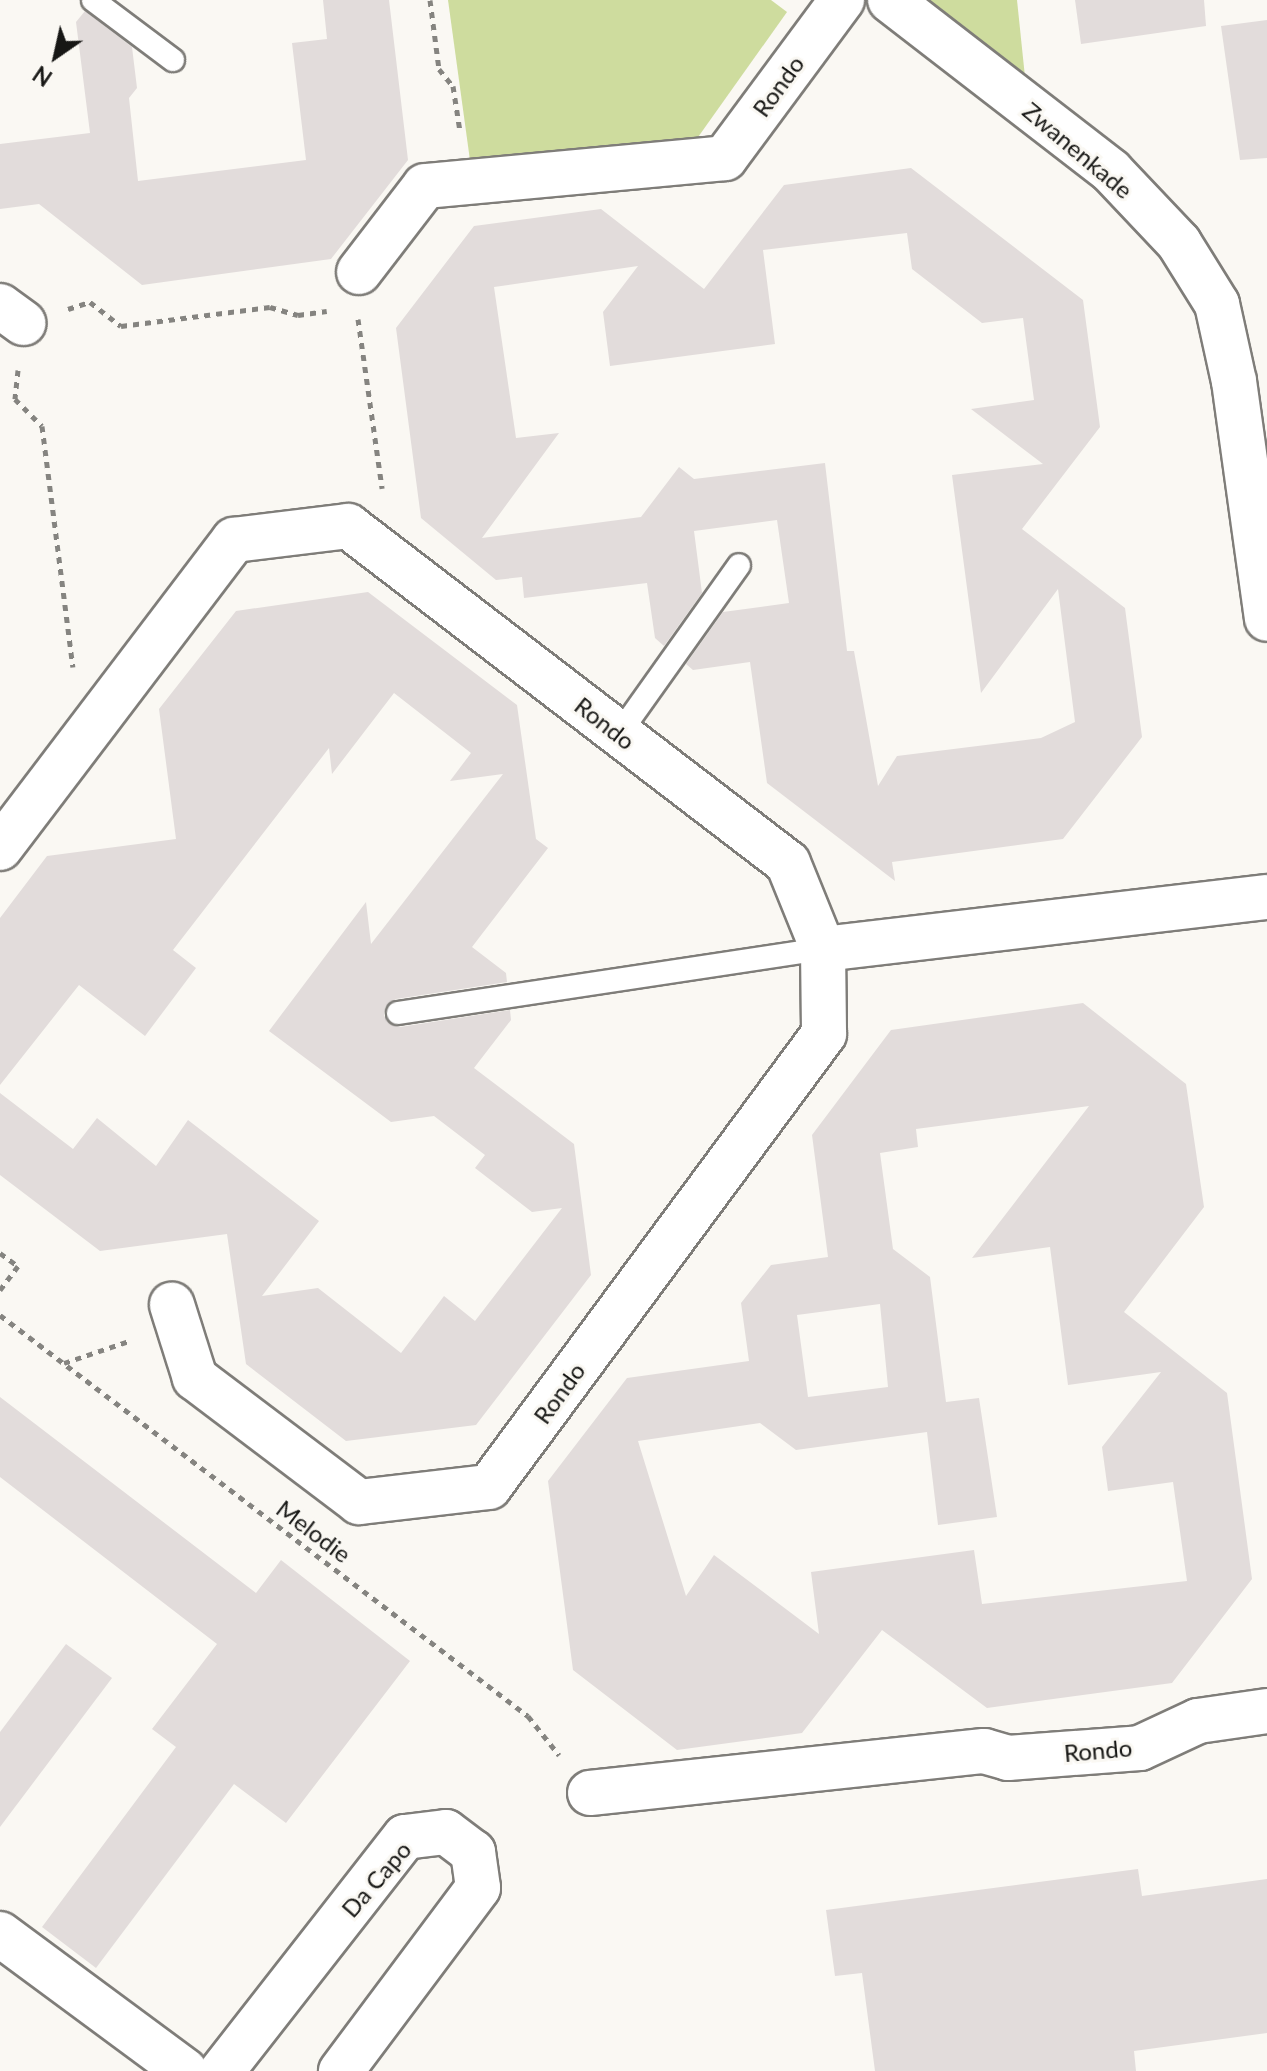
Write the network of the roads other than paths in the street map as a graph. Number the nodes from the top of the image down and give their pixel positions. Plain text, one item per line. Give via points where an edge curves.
1 (93, 0) edge
2 (842, 0) edge
3 (890, 0) edge
4 (173, 60) dead end
5 (352, 296) road end
6 (1251, 378) edge
7 (739, 565) dead end
8 (1267, 619) edge
9 (619, 734) junction
10 (0, 848) edge
11 (1267, 897) edge
12 (823, 949) junction
13 (398, 1013) dead end
14 (172, 1305) road end
15 (1267, 1711) edge
16 (590, 1793) road end
17 (0, 1934) edge
18 (185, 2071) edge
19 (222, 2071) edge
20 (341, 2071) edge

1 - 4 lane
2 - 5 street, Rondo via 725,158 425,186
3 - 6 street, Zwanenkade via 1111,171 1179,243 1217,304
6 - 8 street, Zwanenkade
7 - 9 lane
9 - 10 street, Rondo via 348,526 234,540
9 - 12 street, Rondo via 788,863
11 - 12 street
12 - 13 lane
12 - 14 street, Rondo via 824,1034 489,1487 359,1502 195,1378
15 - 16 street, Rondo via 1198,1721 1140,1748 1008,1758 984,1751
17 - 18 street
19 - 20 street, Da Capo via 405,1837 446,1832 473,1852 478,1888

